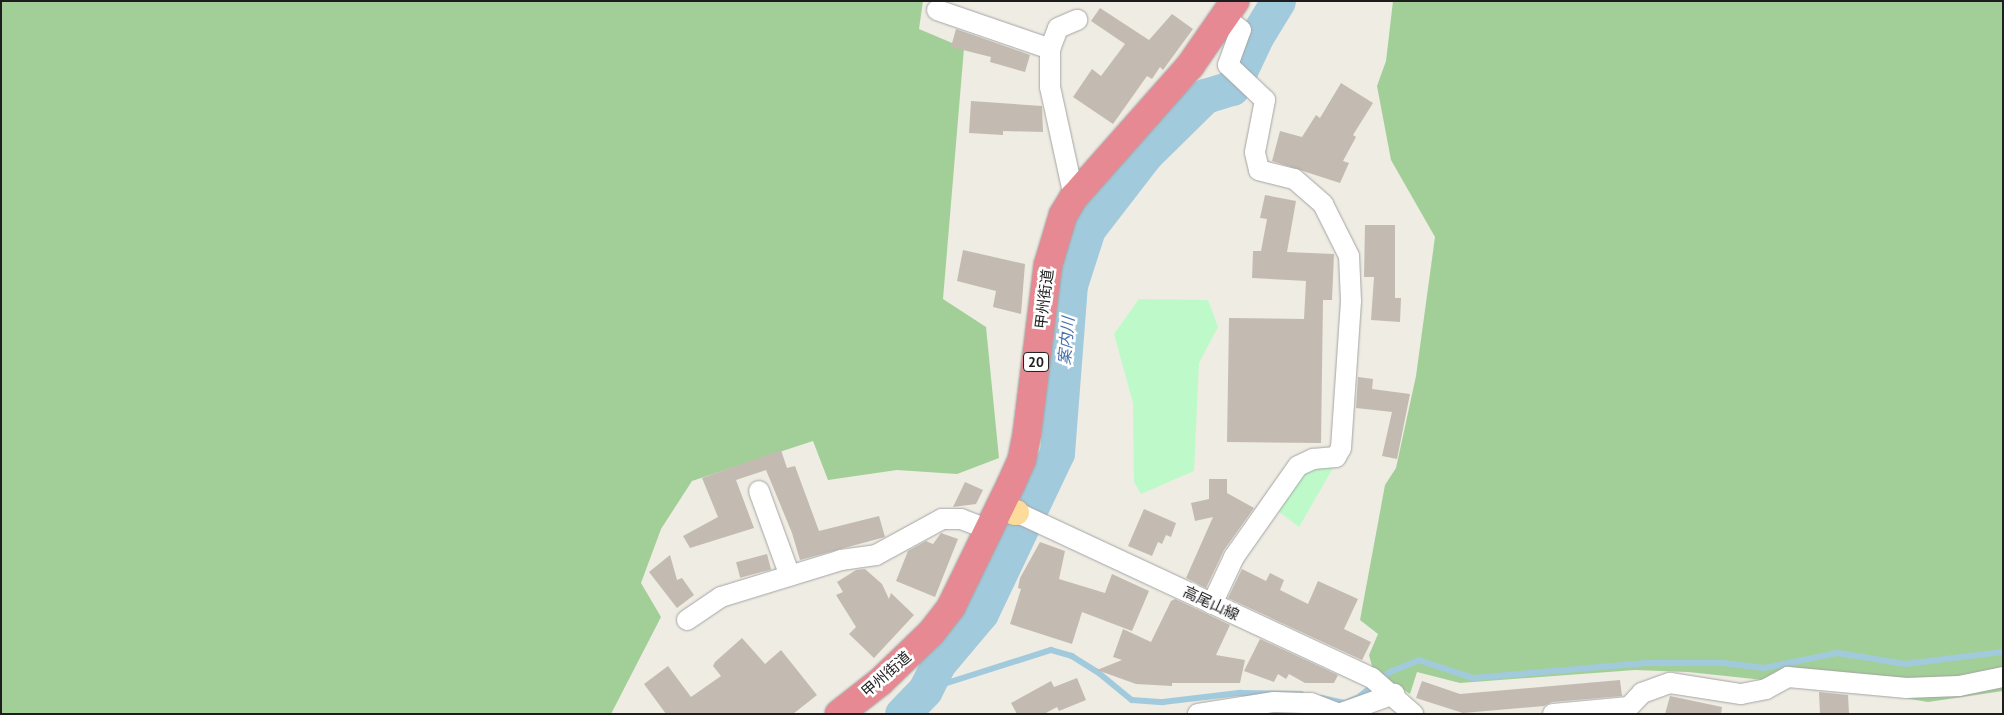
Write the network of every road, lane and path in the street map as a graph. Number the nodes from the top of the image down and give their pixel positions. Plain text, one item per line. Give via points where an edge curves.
1 (1230, 9) edge
2 (937, 10) dead end
3 (1077, 20) dead end
4 (1050, 49) junction
5 (1074, 197) junction
6 (759, 491) dead end
7 (1010, 510) junction
8 (989, 530) junction
9 (790, 576) junction
10 (1212, 604) junction
11 (687, 620) dead end
12 (2003, 678) edge
13 (1384, 687) junction
14 (839, 714) edge
15 (1198, 714) edge
16 (1339, 714) edge
17 (1413, 714) edge
18 (1553, 714) edge

1 - 5 highway, 甲州街道 / 20 via 1161,101
1 - 10 street via 1242,30 1228,65 1265,100 1255,152 1259,170 1294,179 1323,204 1349,256 1351,301 1341,448 1336,457 1313,459 1298,466 1234,557
2 - 4 street
3 - 4 street via 1058,28
4 - 5 street via 1050,87
5 - 7 highway, 甲州街道 / 20 via 1063,215 1048,265 1022,459
6 - 9 street
7 - 8 highway, 甲州街道 / 20
7 - 10 street, 高尾山線
8 - 9 street via 961,519 942,520 876,555 841,560
8 - 14 highway, 甲州街道 / 20 via 951,607 931,633 880,682
9 - 11 street via 720,598
10 - 13 street, 高尾山線
12 - 18 street via 1959,686 1906,688 1788,677 1766,689 1741,694 1670,683 1642,693 1629,707
13 - 16 street
13 - 17 street, 高尾山線
15 - 16 street via 1274,702 1312,703

